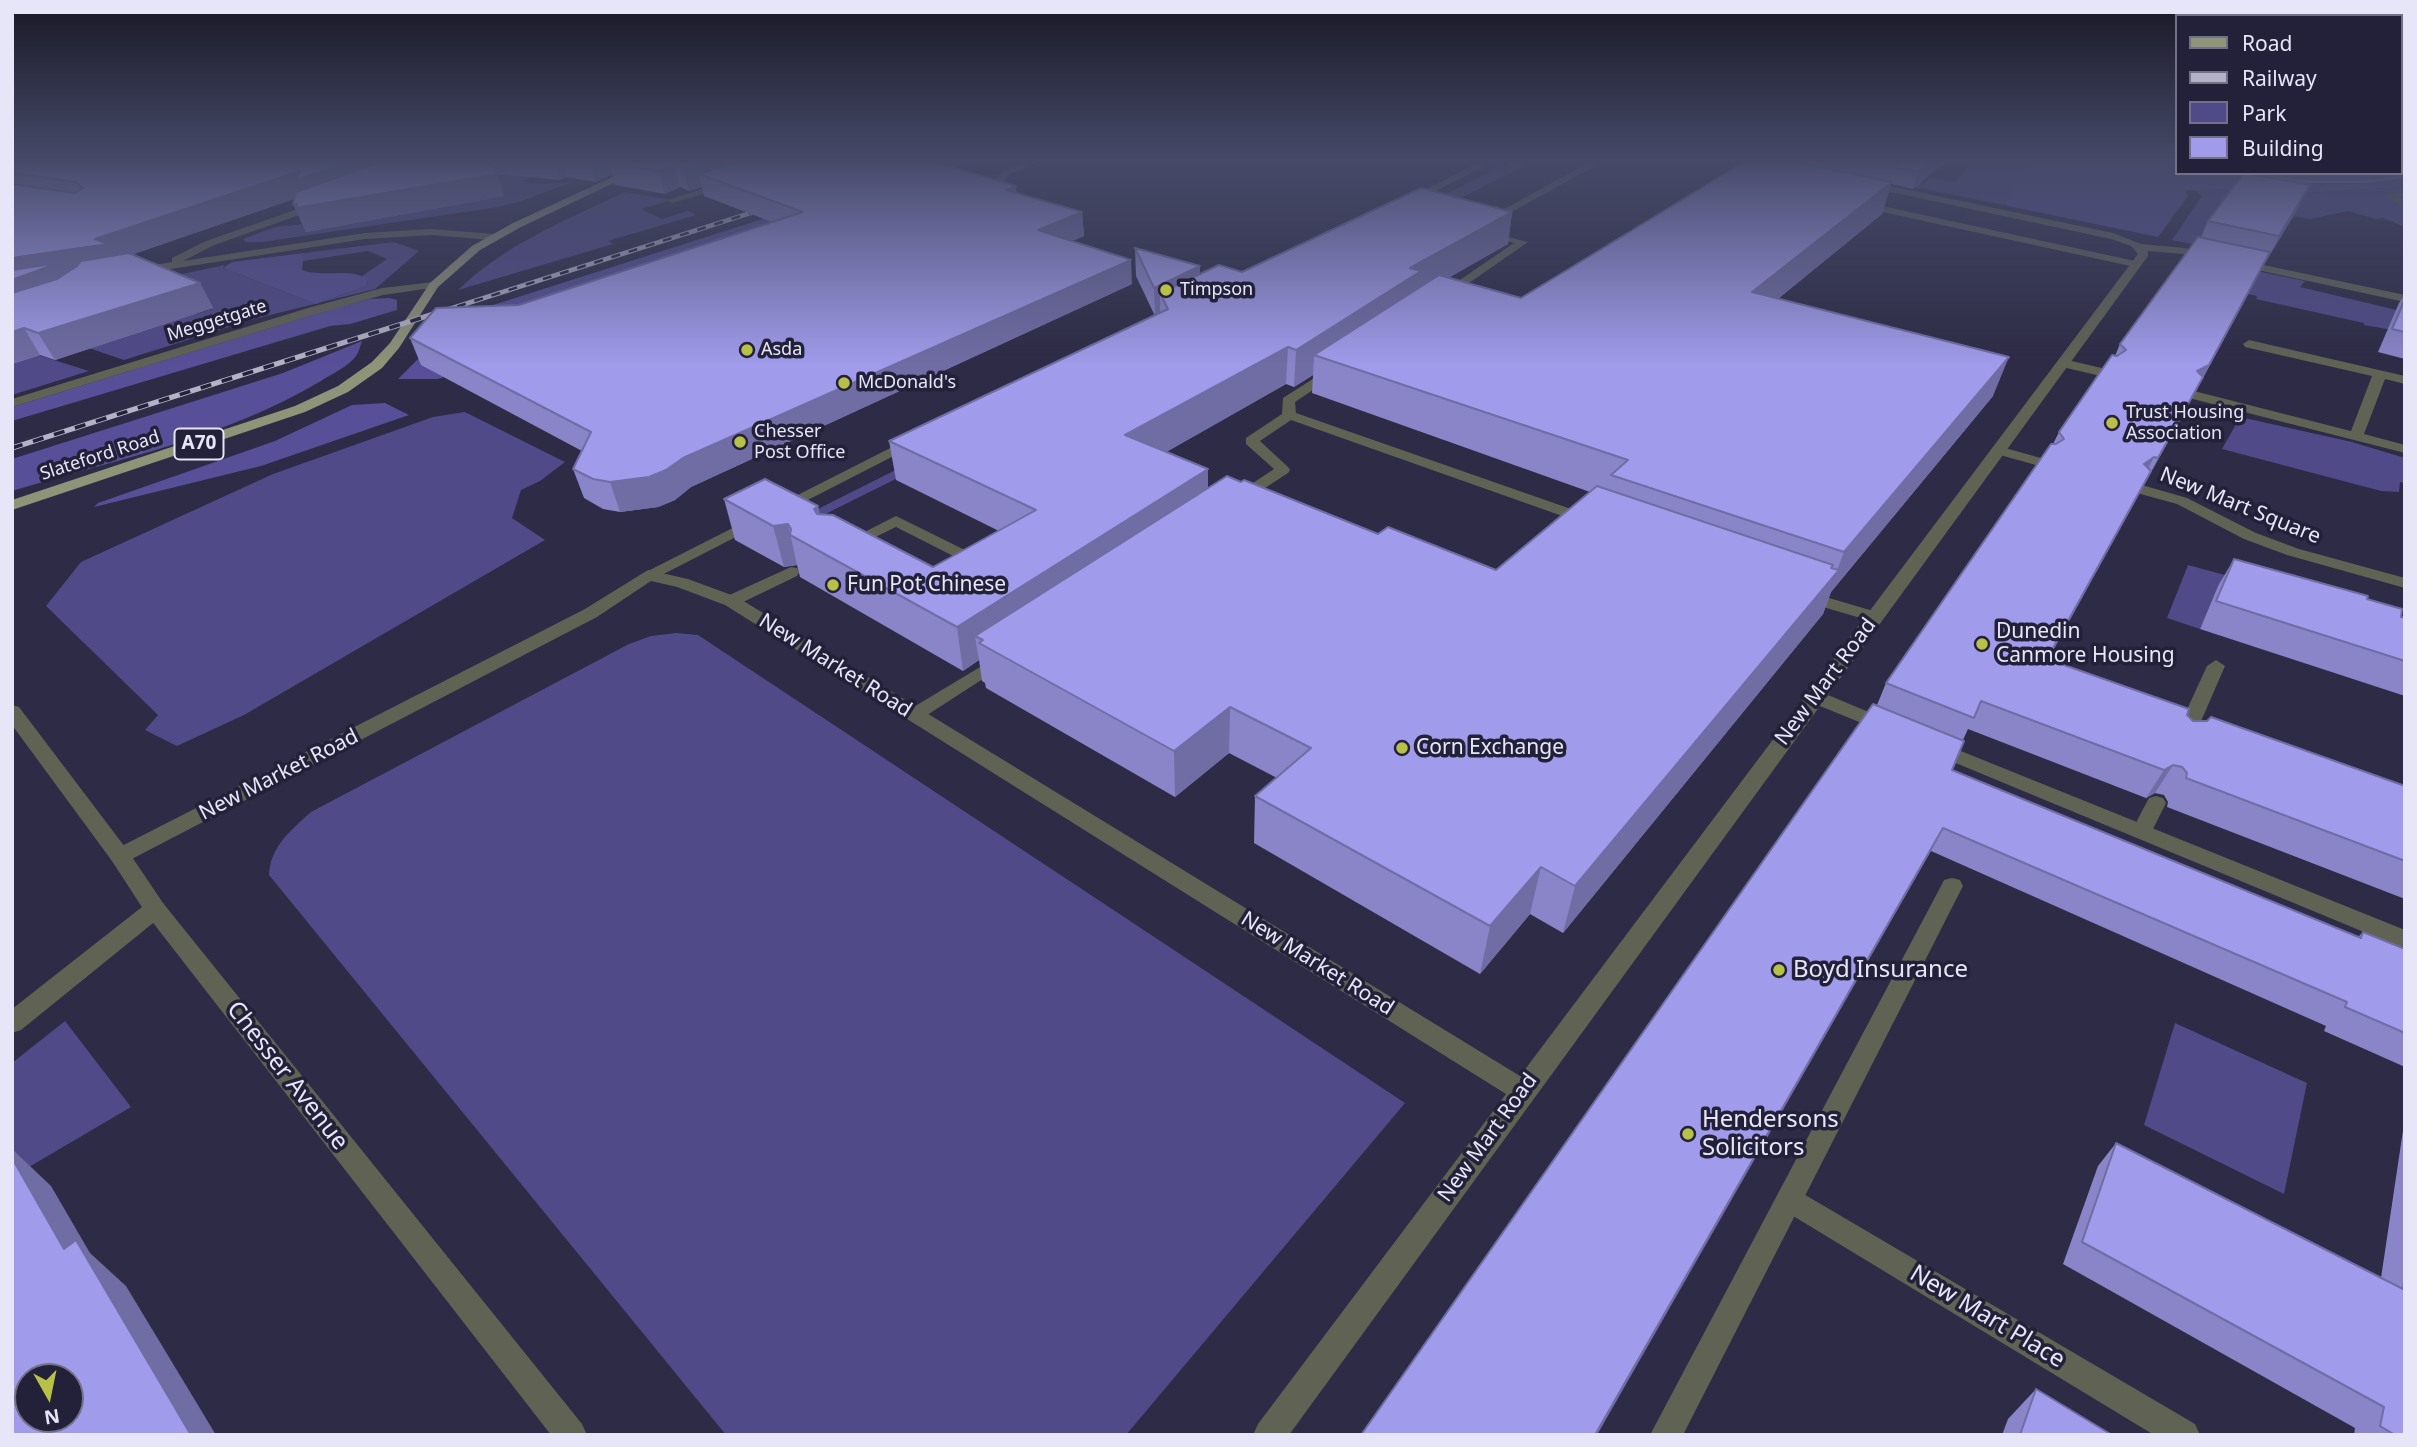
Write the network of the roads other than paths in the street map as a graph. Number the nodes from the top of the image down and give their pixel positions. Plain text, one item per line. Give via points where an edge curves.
1 (248, 230) edge
2 (510, 230) edge
3 (1476, 230) edge
4 (1975, 230) edge
5 (2082, 230) edge
6 (494, 237) junction
7 (2141, 247) junction
8 (2135, 264) junction
9 (170, 265) junction
10 (129, 272) edge
11 (435, 285) junction
12 (2405, 299) edge
13 (1434, 303) edge
14 (2249, 344) dead end
15 (1344, 363) edge
16 (2063, 363) junction
17 (2105, 373) edge
18 (2380, 374) junction
19 (2405, 380) edge
20 (2194, 396) edge
21 (12, 403) edge
22 (1289, 415) junction
23 (927, 434) edge
24 (2357, 436) junction
25 (2405, 449) edge
26 (1998, 450) junction
27 (2043, 463) edge
28 (2141, 490) edge
29 (12, 505) edge
30 (1225, 509) edge
31 (1604, 525) edge
32 (834, 551) edge
33 (971, 559) edge
34 (791, 572) edge
35 (648, 575) junction
36 (2405, 583) edge
37 (1786, 589) edge
38 (732, 601) junction
39 (1874, 617) junction
40 (1016, 649) edge
41 (2216, 666) dead end
42 (1815, 697) junction
43 (12, 711) edge
44 (914, 715) junction
45 (2182, 742) edge
46 (2156, 803) dead end
47 (2143, 832) junction
48 (120, 856) junction
49 (1952, 887) dead end
50 (155, 909) junction
51 (2405, 940) edge
52 (12, 1023) edge
53 (1523, 1091) junction
54 (1790, 1199) junction
55 (571, 1435) edge
56 (1269, 1435) edge
57 (1666, 1435) edge
58 (2184, 1435) edge

1 - 9 street via 197,248
2 - 6 main road, Slateford Road / A70
3 - 13 street via 1523,242
4 - 8 street
5 - 7 street
6 - 9 street via 380,234
6 - 11 main road, Slateford Road / A70 via 465,256
7 - 8 street, New Mart Road via 2144,254
7 - 12 street via 2184,251
8 - 16 street, New Mart Road
9 - 10 street
11 - 21 street, Meggetgate via 382,292 312,311
11 - 29 main road, Slateford Road / A70 via 396,345 377,365 325,398
14 - 18 street
15 - 22 street via 1288,401
16 - 17 street
16 - 26 street, New Mart Road
18 - 19 street
18 - 24 street
20 - 24 street
22 - 30 street via 1251,441 1283,470
22 - 31 lane
23 - 35 street
24 - 25 street
26 - 27 street
26 - 39 street, New Mart Road
28 - 36 street, New Mart Square via 2182,501 2293,552
32 - 33 street via 896,521
34 - 38 street
35 - 38 street, New Market Road
35 - 48 street, New Market Road via 591,613
37 - 39 street
38 - 44 street, New Market Road
39 - 42 street, New Mart Road
40 - 44 street
41 - 45 street
42 - 47 street
42 - 53 street, New Mart Road
43 - 48 street, Chesser Avenue
44 - 53 street, New Market Road
46 - 47 street
47 - 51 street
48 - 50 street, Chesser Avenue
49 - 54 street
50 - 52 street
50 - 55 street, Chesser Avenue
53 - 56 street, New Mart Road
54 - 57 street
54 - 58 street, New Mart Place

